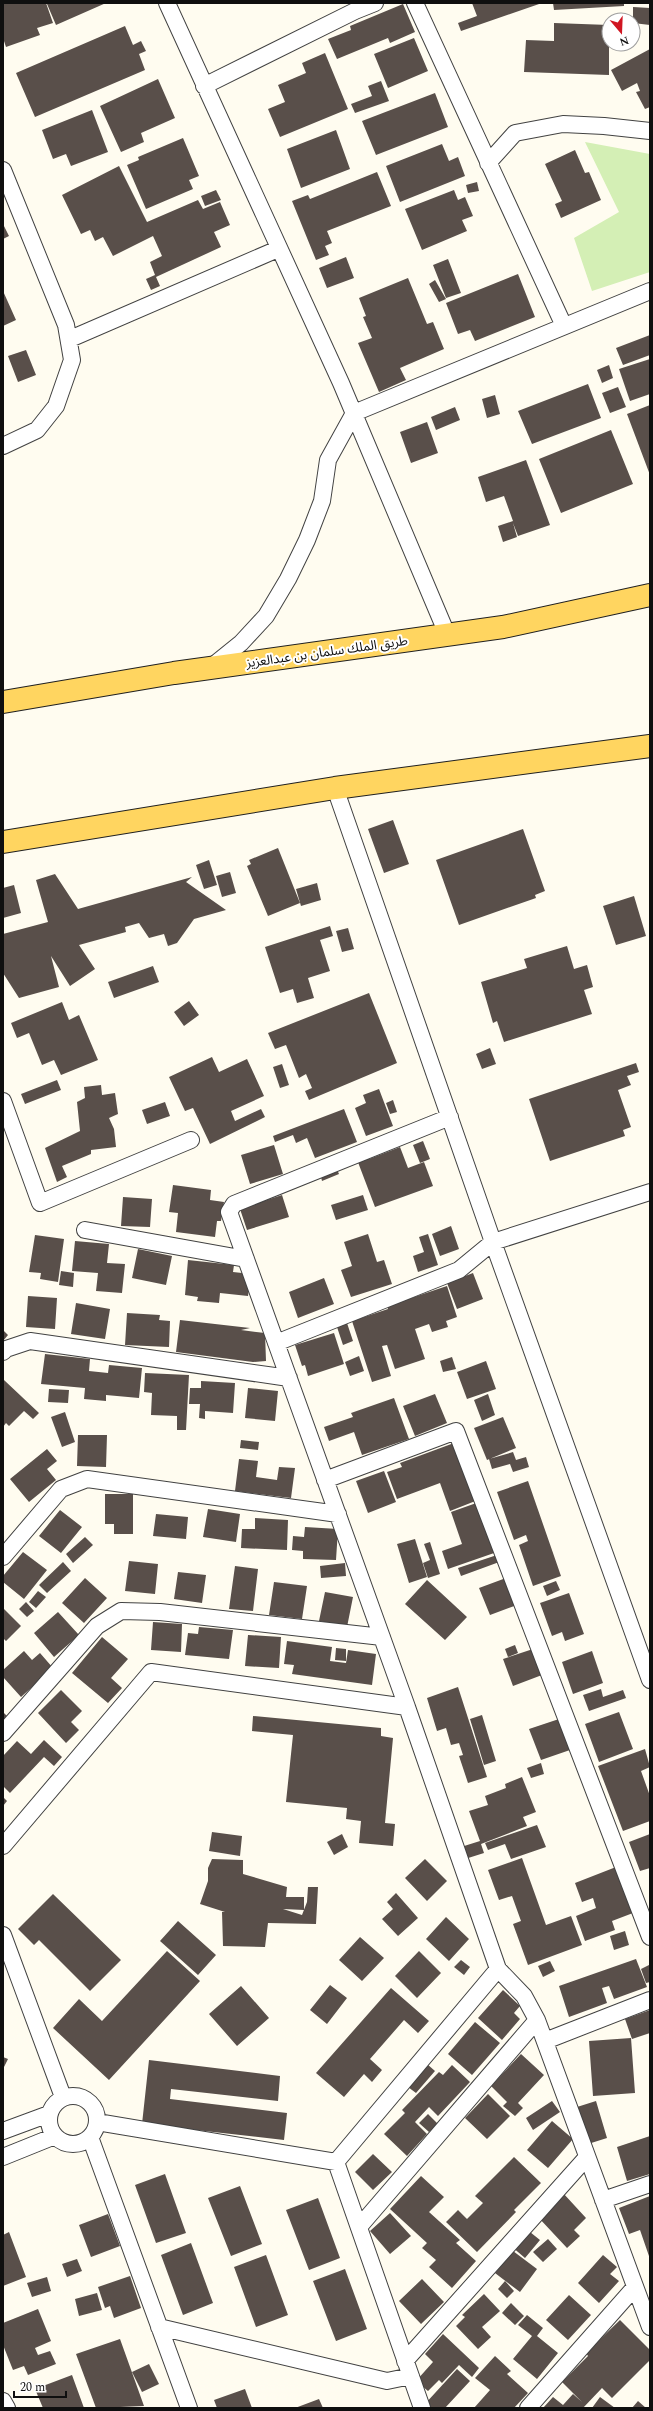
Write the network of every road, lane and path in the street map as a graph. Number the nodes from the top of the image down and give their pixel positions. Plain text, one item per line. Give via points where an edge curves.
1 (167, 3) edge
2 (375, 3) edge
3 (414, 3) edge
4 (204, 86) junction
5 (650, 131) edge
6 (488, 163) junction
7 (3, 170) edge
8 (278, 249) junction
9 (650, 291) edge
10 (564, 326) junction
11 (70, 339) junction
12 (354, 413) junction
13 (3, 446) edge
14 (650, 595) edge
15 (650, 606) edge
16 (503, 627) junction
17 (447, 634) junction
18 (210, 668) junction
19 (3, 702) edge
20 (650, 746) edge
21 (335, 788) junction
22 (3, 842) edge
23 (3, 1101) edge
24 (450, 1117) junction
25 (191, 1140) dead end
26 (650, 1192) edge
27 (85, 1230) dead end
28 (493, 1242) junction
29 (246, 1259) junction
30 (276, 1342) junction
31 (3, 1352) edge
32 (289, 1378) junction
33 (325, 1480) junction
34 (338, 1514) junction
35 (3, 1557) edge
36 (382, 1637) junction
37 (650, 1680) edge
38 (408, 1707) junction
39 (3, 1733) edge
40 (3, 1846) edge
41 (3, 1935) edge
42 (650, 1937) edge
43 (498, 1969) junction
44 (650, 2000) edge
45 (537, 2020) junction
46 (545, 2041) junction
47 (64, 2097) junction
48 (50, 2114) junction
49 (97, 2122) junction
50 (3, 2131) edge
51 (55, 2136) junction
52 (90, 2136) junction
53 (587, 2157) junction
54 (3, 2158) edge
55 (336, 2162) junction
56 (650, 2184) edge
57 (603, 2200) junction
58 (359, 2227) junction
59 (635, 2287) junction
60 (159, 2327) junction
61 (650, 2327) edge
62 (405, 2361) junction
63 (411, 2376) junction
64 (3, 2400) edge
65 (7, 2408) edge
66 (189, 2408) edge
67 (422, 2408) edge
68 (528, 2408) edge

1 - 4 street
2 - 4 street
3 - 6 street
4 - 8 street
5 - 6 street via 563,124 515,133
6 - 10 street
7 - 11 street
8 - 11 street
8 - 12 street
9 - 10 street
10 - 12 street
11 - 13 street via 72,360 56,406 37,430
12 - 17 street
12 - 18 street via 328,460 322,501 288,579 266,616 241,643
14 - 16 main road, طريق الملك سلمان بن عبدالعزيز
15 - 16 main road
16 - 17 main road, طريق الملك سلمان بن عبدالعزيز
17 - 18 main road, طريق الملك سلمان بن عبدالعزيز
18 - 19 main road, طريق الملك سلمان بن عبدالعزيز
20 - 21 main road
21 - 22 main road
21 - 24 street
23 - 25 street via 40,1203
24 - 28 street
24 - 29 street via 234,1204 229,1212
26 - 28 street
27 - 29 street
28 - 30 street via 459,1270
28 - 37 street
29 - 30 street
30 - 32 street
31 - 32 street via 30,1341
32 - 33 street
33 - 34 street
33 - 42 street via 456,1431
34 - 35 street via 87,1479 61,1489
34 - 36 street
36 - 38 street
36 - 39 street via 160,1612 121,1611 97,1626
38 - 40 street via 151,1672
38 - 43 street
41 - 47 street
43 - 45 street via 524,1996
43 - 55 street
44 - 46 street
45 - 46 street
45 - 58 street
46 - 53 street
47 - 48 street via 57,2101
47 - 49 street via 72,2096 87,2100 93,2106
48 - 50 street
48 - 51 street via 49,2122
49 - 52 street
49 - 55 street
51 - 52 street via 75,2143
51 - 54 street
52 - 60 street
53 - 57 street
53 - 62 street
55 - 58 street
56 - 57 street
57 - 59 street
58 - 62 street
59 - 61 street
59 - 68 street
60 - 63 street via 387,2381
60 - 66 street
62 - 63 street
63 - 67 street
64 - 65 street

